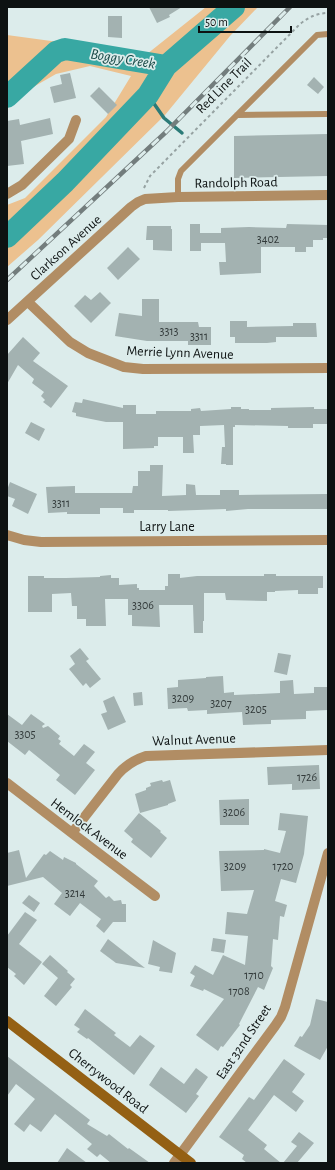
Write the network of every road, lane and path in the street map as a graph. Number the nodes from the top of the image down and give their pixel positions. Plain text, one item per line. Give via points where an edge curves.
1 (328, 13) edge
2 (328, 34) edge
3 (328, 114) edge
4 (237, 115) junction
5 (76, 120) dead end
6 (144, 187) dead end
7 (7, 194) edge
8 (328, 195) edge
9 (178, 198) junction
10 (145, 199) joint
11 (28, 302) junction
12 (7, 320) edge
13 (328, 368) edge
14 (7, 535) edge
15 (328, 540) edge
16 (328, 750) edge
17 (7, 783) edge
18 (72, 833) junction
19 (328, 853) edge
20 (155, 896) dead end
21 (7, 1021) edge
22 (177, 1159) edge
23 (191, 1163) edge

1 - 6 path, Red Line Trail via 308,17 300,24 150,176
2 - 4 lane via 317,34
3 - 4 lane
4 - 9 lane via 181,171 178,179
5 - 7 street via 69,139 22,185
8 - 9 street, Randolph Road
9 - 10 street, Randolph Road
10 - 11 street, Clarkson Avenue via 131,207
11 - 12 street, Clarkson Avenue
11 - 13 street, Merrie Lynn Avenue via 70,342 88,353 124,367
14 - 15 street, Larry Lane via 41,542
16 - 18 street, Walnut Avenue via 146,756 135,760 118,774
17 - 18 street, Hemlock Avenue
18 - 20 street, Hemlock Avenue
19 - 22 street, East 32nd Street via 281,1017
21 - 22 street, Cherrywood Road
22 - 23 street, Cherrywood Road

